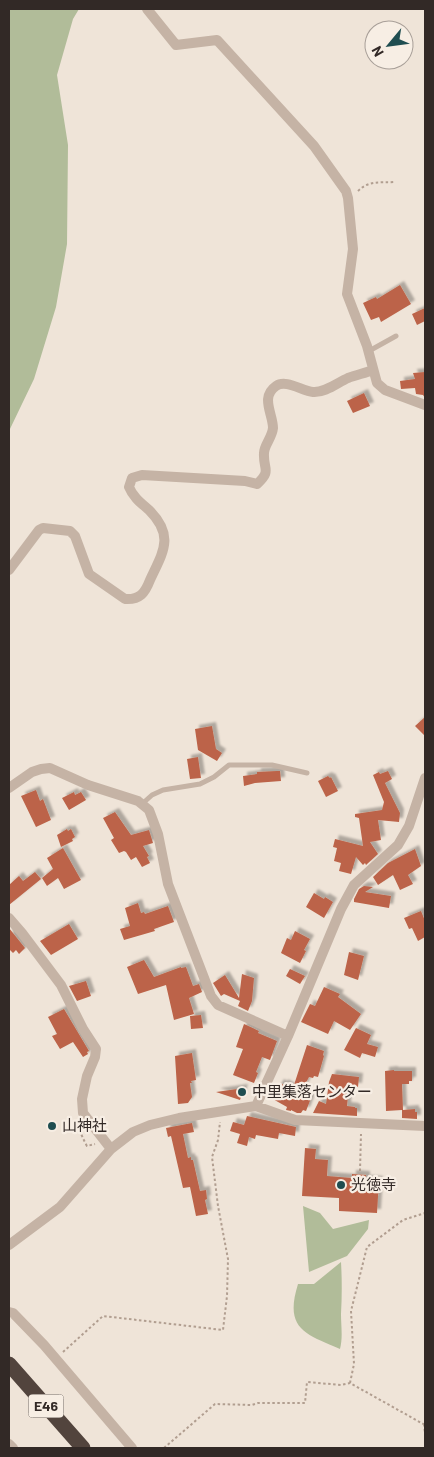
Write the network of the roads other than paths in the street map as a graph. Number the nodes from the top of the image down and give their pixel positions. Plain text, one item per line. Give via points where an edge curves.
1 (147, 9) edge
2 (396, 336) dead end
3 (368, 351) junction
4 (374, 370) junction
5 (425, 405) edge
6 (9, 570) edge
7 (307, 773) dead end
8 (425, 778) edge
9 (9, 788) edge
10 (142, 804) junction
11 (9, 918) edge
12 (288, 1036) junction
13 (256, 1106) junction
14 (425, 1126) edge
15 (111, 1149) junction
16 (9, 1245) edge
17 (9, 1312) edge
18 (9, 1364) edge
19 (9, 1444) edge
20 (13, 1448) edge
21 (83, 1448) edge
22 (132, 1448) edge

1 - 3 street via 176,45 217,40 314,146 346,191 353,249 347,294
2 - 3 lane
3 - 4 street
4 - 5 street via 377,383 385,390
4 - 6 street via 347,378 320,392 286,384 274,387 268,397 273,426 264,451 267,471 257,484 142,475 132,478 129,487 132,494 161,523 166,540 141,596 125,599 89,574 75,536 70,531 39,530
7 - 10 lane via 272,765 229,765 200,784 163,790
8 - 12 street via 409,826 398,845 354,885 341,909
9 - 10 street via 32,772 50,768
10 - 12 street via 154,822 168,884 211,996 218,1005
11 - 15 street via 61,985 96,1049 82,1100 83,1113
12 - 13 street
13 - 14 street via 295,1120
13 - 15 street via 150,1125 133,1132
15 - 16 street via 60,1207
17 - 22 street via 14,1313
18 - 21 highway, E46
19 - 20 street

